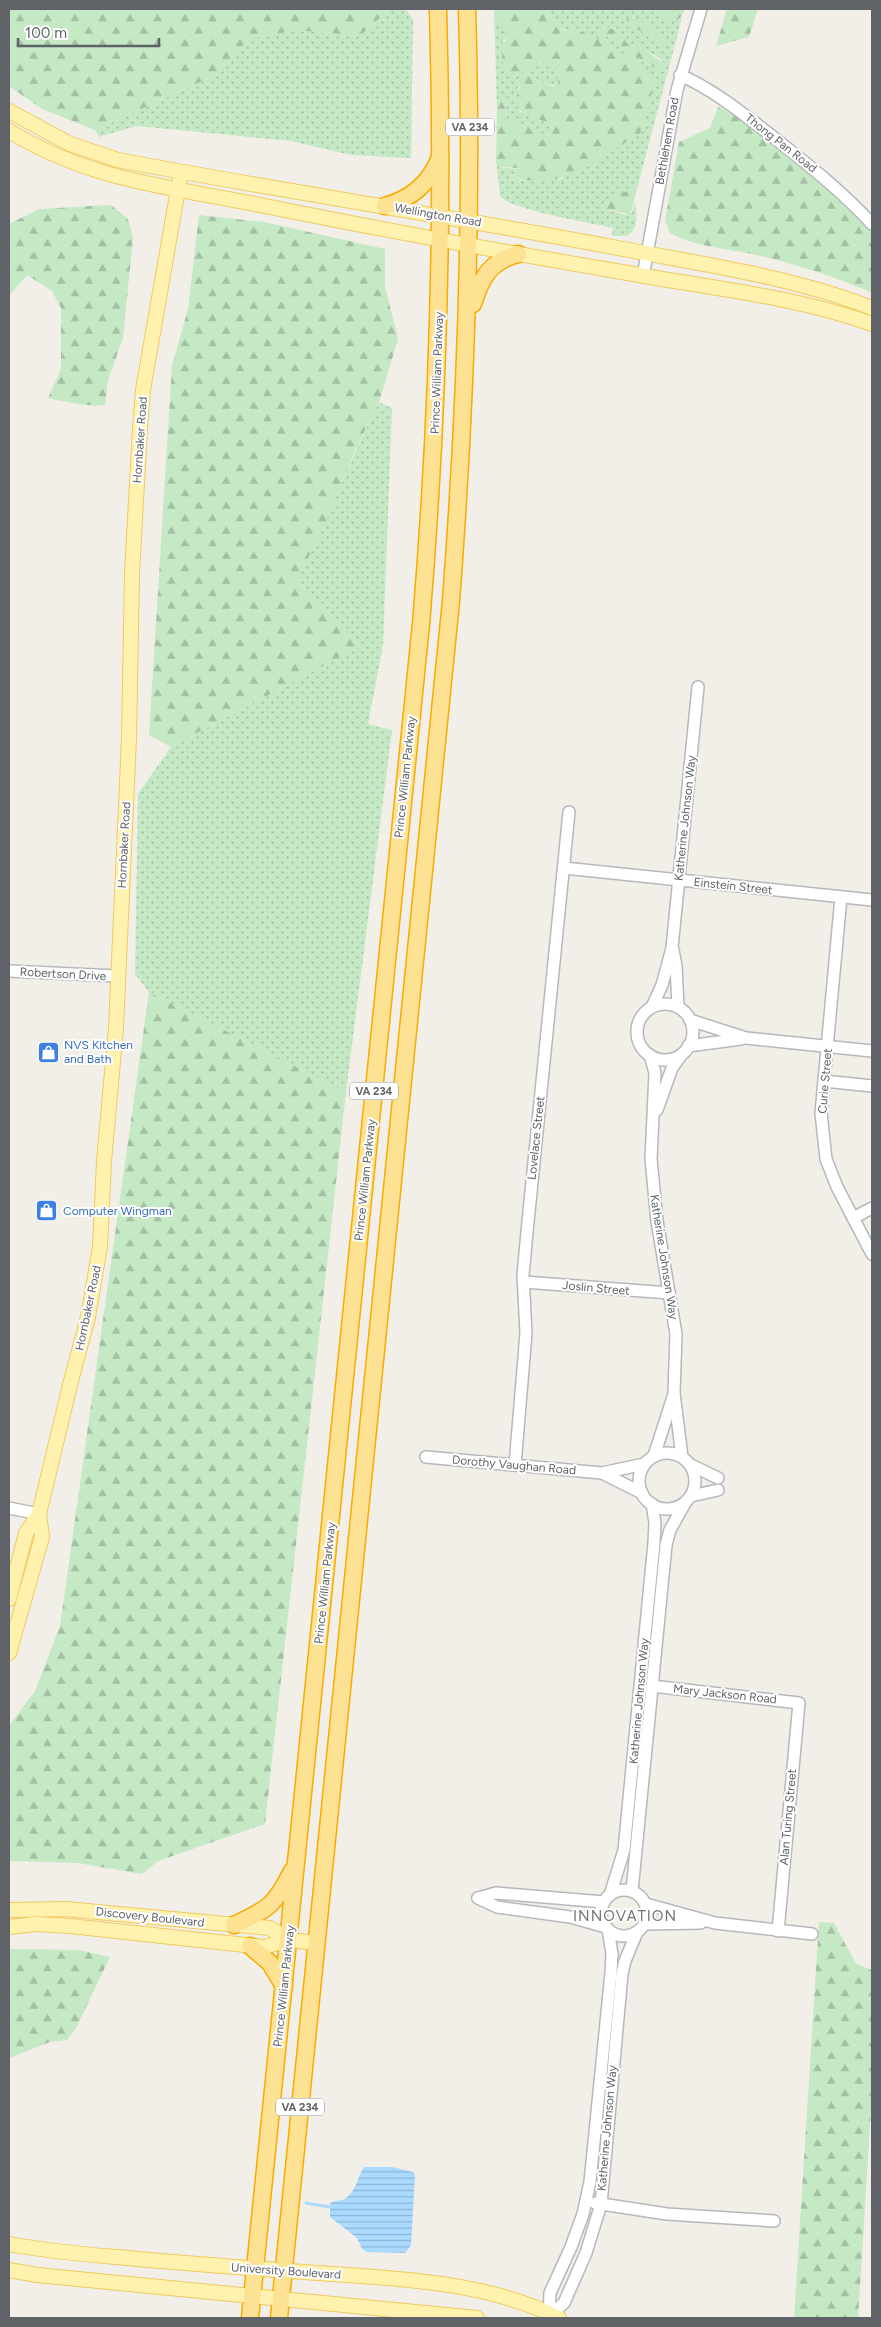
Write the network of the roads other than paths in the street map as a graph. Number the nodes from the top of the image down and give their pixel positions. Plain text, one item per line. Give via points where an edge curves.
1 (438, 9) edge
2 (467, 9) edge
3 (701, 9) edge
4 (680, 75) junction
5 (9, 112) edge
6 (9, 131) edge
7 (441, 153) junction
8 (181, 172) junction
9 (180, 190) junction
10 (385, 206) junction
11 (441, 216) junction
12 (469, 220) junction
13 (872, 224) edge
14 (441, 240) junction
15 (469, 245) junction
16 (518, 254) junction
17 (647, 254) junction
18 (643, 276) junction
19 (872, 308) edge
20 (468, 321) junction
21 (872, 324) edge
22 (698, 687) dead end
23 (569, 812) dead end
24 (564, 868) junction
25 (679, 880) junction
26 (841, 897) junction
27 (872, 900) edge
28 (672, 948) junction
29 (9, 971) edge
30 (117, 976) junction
31 (652, 1006) junction
32 (678, 1007) junction
33 (690, 1020) junction
34 (746, 1038) junction
35 (828, 1046) junction
36 (685, 1050) junction
37 (872, 1051) edge
38 (650, 1055) junction
39 (824, 1081) junction
40 (872, 1086) edge
41 (653, 1121) junction
42 (872, 1208) edge
43 (854, 1218) junction
44 (872, 1254) edge
45 (524, 1282) junction
46 (669, 1294) junction
47 (674, 1393) junction
48 (654, 1456) junction
49 (426, 1457) dead end
50 (682, 1457) junction
51 (644, 1464) junction
52 (515, 1465) junction
53 (690, 1465) junction
54 (602, 1473) junction
55 (718, 1478) dead end
56 (718, 1490) dead end
57 (642, 1493) junction
58 (688, 1499) junction
59 (652, 1504) junction
60 (9, 1508) edge
61 (39, 1514) junction
62 (9, 1599) edge
63 (9, 1653) edge
64 (652, 1686) junction
65 (799, 1703) joint
66 (296, 1862) junction
67 (632, 1891) junction
68 (607, 1899) junction
69 (646, 1904) junction
70 (9, 1910) edge
71 (715, 1923) junction
72 (234, 1925) junction
73 (9, 1927) edge
74 (607, 1928) junction
75 (641, 1928) junction
76 (778, 1931) junction
77 (812, 1934) dead end
78 (289, 1940) junction
79 (317, 1943) junction
80 (250, 1946) junction
81 (284, 1986) junction
82 (586, 2201) junction
83 (601, 2204) junction
84 (774, 2221) dead end
85 (9, 2244) edge
86 (255, 2269) junction
87 (9, 2270) edge
88 (283, 2271) junction
89 (253, 2297) junction
90 (281, 2300) junction
91 (553, 2317) edge
92 (250, 2318) edge
93 (279, 2318) edge
94 (477, 2318) edge

1 - 7 highway, Prince William Parkway / VA 234
2 - 12 highway, VA 234
3 - 4 street, Bethlehem Road
4 - 13 street, Thong Pan Road via 716,93 821,174
4 - 17 street, Bethlehem Road
5 - 8 main road, Wellington Road via 43,132 92,152
6 - 9 main road, Wellington Road via 47,152 91,170
7 - 10 highway via 434,170 419,189 398,203
7 - 11 highway, Prince William Parkway / VA 234
8 - 9 main road, Hornbaker Road
8 - 10 main road, Wellington Road
9 - 14 main road, Wellington Road
9 - 30 main road, Hornbaker Road via 149,353 140,429
10 - 11 main road, Wellington Road
11 - 12 main road, Wellington Road
11 - 14 highway, Prince William Parkway / VA 234
12 - 15 highway, VA 234
12 - 17 main road, Wellington Road
14 - 15 main road, Wellington Road
14 - 66 highway, Prince William Parkway / VA 234 via 438,369 420,634
15 - 16 main road, Wellington Road
15 - 20 highway, VA 234
16 - 18 main road, Wellington Road
16 - 20 highway via 497,261 483,276
17 - 18 street, Bethlehem Road
17 - 19 main road, Wellington Road via 787,281
18 - 21 main road, Wellington Road via 793,302
20 - 79 highway, VA 234 via 451,600
22 - 25 street, Katherine Johnson Way
23 - 24 street, Lovelace Street
24 - 25 street, Einstein Street
24 - 45 street, Lovelace Street via 526,1232
25 - 26 street, Einstein Street
25 - 28 street, Katherine Johnson Way
26 - 27 street, Einstein Street
26 - 35 street, Curie Street
28 - 31 street, Katherine Johnson Way via 662,985
28 - 32 street, Katherine Johnson Way
29 - 30 street, Robertson Drive
30 - 61 main road, Hornbaker Road via 116,1028 95,1288
31 - 32 street
31 - 38 street via 644,1012 637,1029 641,1047
32 - 33 street
33 - 34 street
33 - 36 street via 692,1029
34 - 35 street
34 - 36 street
35 - 37 street
35 - 39 street, Curie Street
36 - 38 street via 665,1059
36 - 41 street, Katherine Johnson Way via 672,1068
38 - 41 street, Katherine Johnson Way via 655,1072
39 - 40 street
39 - 43 street, Curie Street via 821,1113 826,1158
41 - 46 street, Katherine Johnson Way via 651,1159
42 - 43 street
43 - 44 street, Curie Street
45 - 46 street, Joslin Street
45 - 52 street, Lovelace Street via 526,1333
46 - 47 street, Katherine Johnson Way via 676,1334
47 - 48 street, Katherine Johnson Way
47 - 50 street, Katherine Johnson Way
48 - 50 street via 669,1452
48 - 51 street
49 - 52 street, Dorothy Vaughan Road
50 - 53 street
51 - 54 street, Dorothy Vaughan Road
51 - 57 street via 639,1481
52 - 54 street, Dorothy Vaughan Road
53 - 55 street
53 - 58 street via 695,1477
54 - 57 street, Dorothy Vaughan Road
56 - 58 street
57 - 59 street
58 - 59 street via 669,1509
58 - 64 street, Katherine Johnson Way via 670,1530 666,1545
59 - 68 street, Katherine Johnson Way via 654,1543 624,1850
60 - 61 street
61 - 62 main road, Hornbaker Road via 26,1533
61 - 63 main road, Hornbaker Road via 42,1537
64 - 65 street, Mary Jackson Road
64 - 67 street, Katherine Johnson Way
65 - 76 street, Alan Turing Street
66 - 72 highway via 275,1902
66 - 78 highway, Prince William Parkway / VA 234
67 - 68 street via 622,1890
67 - 69 street
68 - 74 street via 602,1916
68 - 74 street via 496,1893 478,1898 497,1908 570,1916
69 - 71 street
69 - 75 street via 648,1912
70 - 72 main road, Discovery Boulevard via 66,1908
71 - 75 street
71 - 76 street
72 - 78 main road, Discovery Boulevard via 270,1928
73 - 80 main road, Discovery Boulevard via 36,1924 70,1926
74 - 75 street via 622,1936
74 - 82 street, Katherine Johnson Way via 612,1954 611,1973
75 - 83 street, Katherine Johnson Way via 622,1974
76 - 77 street
78 - 79 main road, Discovery Boulevard
78 - 80 main road, Discovery Boulevard via 264,1947
78 - 81 highway, Prince William Parkway / VA 234
79 - 88 highway, VA 234
80 - 81 highway via 270,1963
81 - 86 highway, Prince William Parkway / VA 234
82 - 83 street
82 - 91 street, Katherine Johnson Way via 571,2247 550,2293
83 - 84 street via 667,2214
83 - 91 street, Katherine Johnson Way via 586,2253 564,2303
85 - 86 main road, University Boulevard
86 - 88 main road, University Boulevard
86 - 89 highway, Prince William Parkway / VA 234
87 - 89 main road
88 - 90 highway, VA 234
88 - 91 main road, University Boulevard via 461,2286 498,2294
89 - 90 main road
89 - 92 highway, Prince William Parkway / VA 234
90 - 93 highway, VA 234
90 - 94 main road

